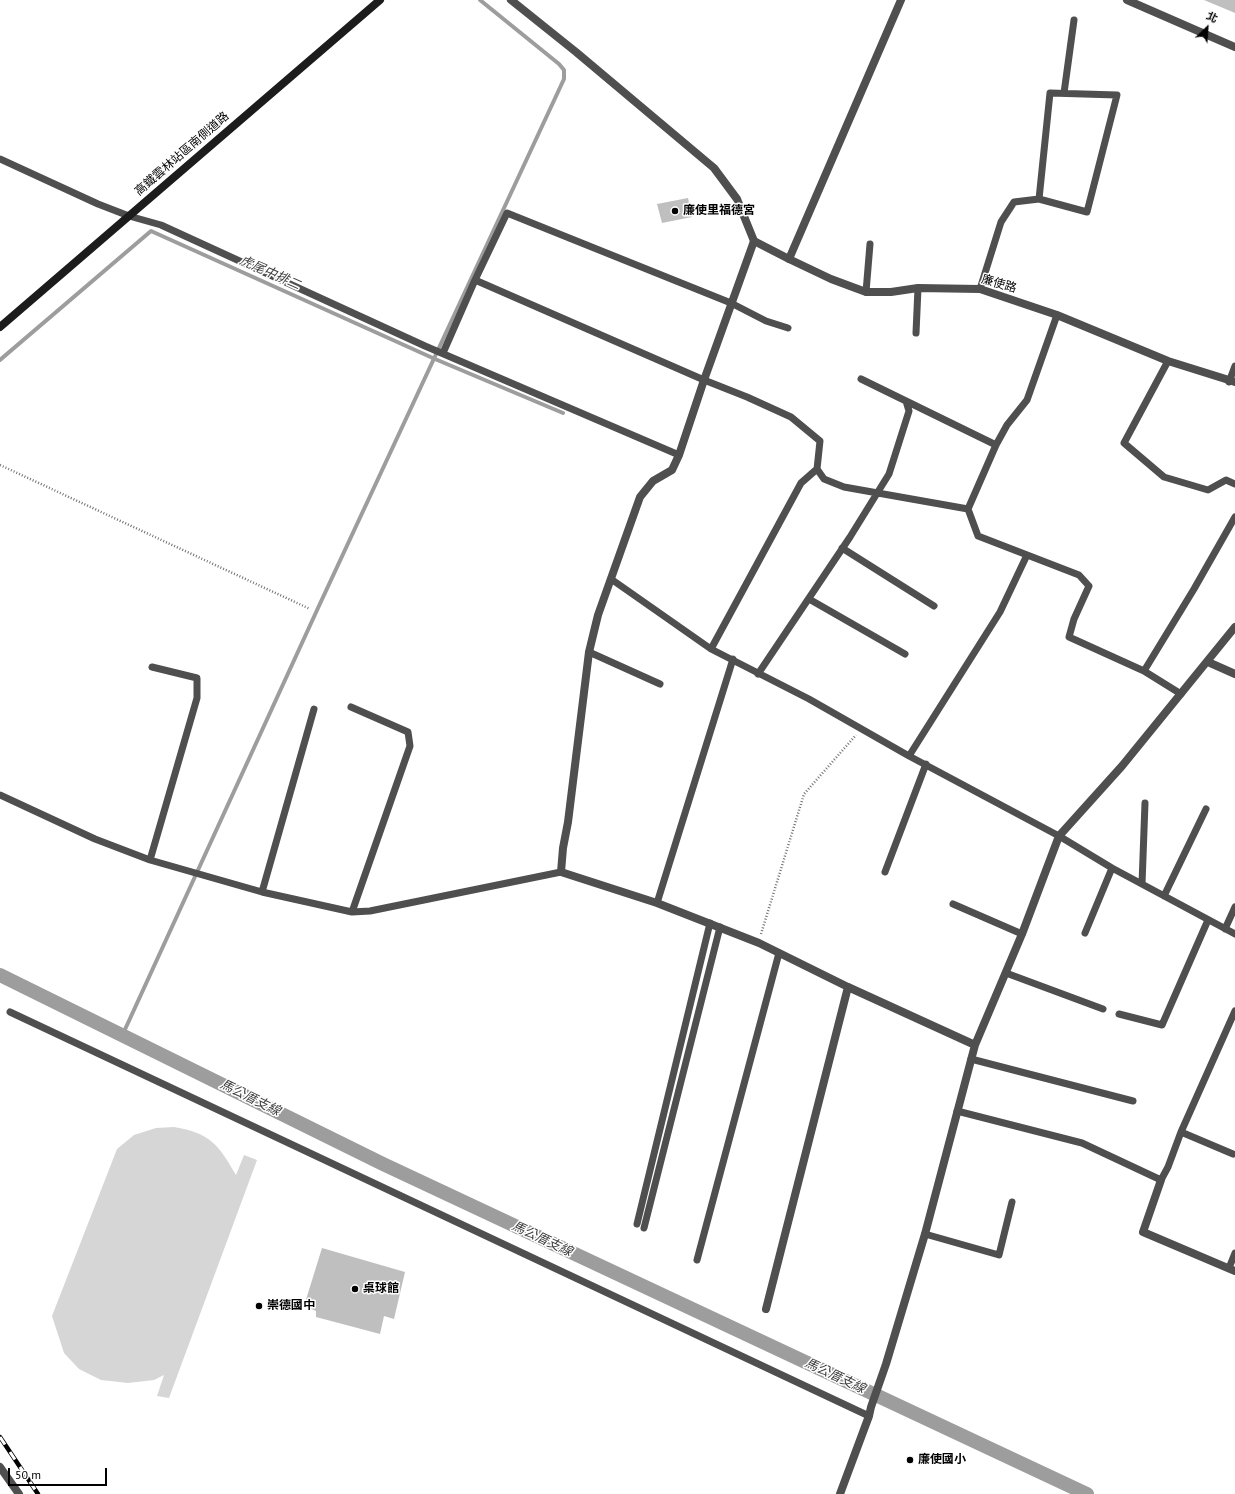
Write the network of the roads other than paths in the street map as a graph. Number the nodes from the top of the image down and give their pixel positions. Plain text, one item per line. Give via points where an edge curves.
1 (380, 0) edge
2 (511, 0) edge
3 (901, 0) edge
4 (1127, 0) edge
5 (1074, 20) dead end
6 (1235, 47) edge
7 (1064, 93) junction
8 (0, 159) edge
9 (1039, 199) junction
10 (129, 216) junction
11 (754, 240) junction
12 (870, 244) dead end
13 (789, 259) junction
14 (475, 280) junction
15 (918, 288) junction
16 (980, 289) junction
17 (866, 292) junction
18 (731, 304) junction
19 (1057, 315) junction
20 (0, 327) edge
21 (788, 328) dead end
22 (916, 333) dead end
23 (442, 354) junction
24 (1168, 361) junction
25 (1235, 366) edge
26 (861, 379) dead end
27 (704, 380) junction
28 (1232, 382) edge
29 (906, 401) junction
30 (996, 445) junction
31 (679, 455) junction
32 (816, 469) junction
33 (1235, 484) edge
34 (878, 494) junction
35 (968, 510) junction
36 (1235, 517) edge
37 (842, 548) junction
38 (1026, 555) junction
39 (610, 579) junction
40 (809, 599) junction
41 (934, 606) dead end
42 (1235, 627) edge
43 (711, 649) junction
44 (589, 652) junction
45 (905, 654) dead end
46 (733, 659) junction
47 (1208, 662) junction
48 (152, 667) dead end
49 (1144, 671) junction
50 (758, 674) junction
51 (1235, 674) edge
52 (660, 684) dead end
53 (1181, 694) junction
54 (351, 707) dead end
55 (314, 709) dead end
56 (909, 756) junction
57 (926, 764) junction
58 (0, 795) edge
59 (1145, 803) dead end
60 (1206, 809) dead end
61 (1060, 836) junction
62 (150, 860) junction
63 (1112, 868) junction
64 (561, 872) junction
65 (885, 872) dead end
66 (1142, 884) junction
67 (262, 892) junction
68 (1164, 896) junction
69 (658, 903) junction
70 (952, 904) dead end
71 (1235, 907) edge
72 (352, 912) junction
73 (1208, 920) junction
74 (710, 923) junction
75 (720, 927) junction
76 (1225, 929) junction
77 (1085, 933) dead end
78 (1022, 934) junction
79 (1235, 934) edge
80 (779, 953) junction
81 (1006, 973) junction
82 (848, 987) junction
83 (1103, 1009) dead end
84 (1235, 1010) edge
85 (10, 1012) dead end
86 (1119, 1014) dead end
87 (975, 1045) junction
88 (971, 1059) junction
89 (1133, 1101) dead end
90 (957, 1112) junction
91 (1181, 1132) junction
92 (1233, 1154) dead end
93 (1161, 1180) junction
94 (1012, 1202) dead end
95 (925, 1234) junction
96 (1235, 1253) edge
97 (697, 1260) dead end
98 (1232, 1270) edge
99 (766, 1309) dead end
100 (869, 1416) junction
101 (0, 1467) edge
102 (19, 1494) edge
103 (840, 1494) edge

1 - 10 main road, 高鐵雲林站區南側道路
2 - 11 street via 714,168 737,199
3 - 13 street
4 - 6 street
5 - 7 lane
7 - 9 lane via 1050,93
7 - 9 lane via 1117,94 1087,212
8 - 10 lane
9 - 16 lane via 1014,202 1001,222
10 - 20 main road, 高鐵雲林站區南側道路
10 - 23 lane via 161,225
11 - 13 street, 廉使路
11 - 18 street
12 - 17 lane
13 - 17 street, 廉使路
14 - 18 lane via 507,213
14 - 23 lane
14 - 27 lane
15 - 16 street, 廉使路
15 - 17 street, 廉使路
15 - 22 lane
16 - 19 street, 廉使路
18 - 21 lane via 766,322
18 - 27 street
19 - 24 street, 廉使路
19 - 30 lane via 1027,400 1007,425
23 - 31 lane
24 - 28 street, 廉使路
24 - 33 lane via 1124,444 1164,477 1208,490 1226,480
25 - 28 lane
26 - 29 lane
27 - 31 street
27 - 32 lane via 791,417 820,441
29 - 30 lane
29 - 34 lane via 909,411 889,474
30 - 35 lane
31 - 39 street via 672,470 653,481 640,497
32 - 34 lane via 824,478
32 - 43 lane via 801,483
34 - 35 lane
34 - 37 lane
35 - 38 lane via 978,536
36 - 49 lane
37 - 40 lane
37 - 41 lane
38 - 49 lane via 1079,576 1089,586 1069,637
38 - 56 lane via 1000,612
39 - 43 lane
39 - 44 street
40 - 45 lane
40 - 50 lane
42 - 47 street
43 - 46 lane
44 - 52 lane
44 - 64 street
46 - 50 lane
46 - 69 lane
47 - 51 street
47 - 53 street
48 - 62 lane via 197,678 197,698
49 - 53 lane
50 - 56 lane via 809,699
53 - 61 street
54 - 72 lane via 408,732 410,746
55 - 67 lane
56 - 57 lane
57 - 61 lane
57 - 65 lane
58 - 62 lane via 95,839
59 - 66 lane
60 - 68 lane
61 - 63 lane
61 - 78 street
62 - 67 lane
63 - 66 lane
63 - 77 lane
64 - 69 street
64 - 72 lane via 370,911
66 - 68 lane
67 - 72 lane
68 - 73 lane
69 - 74 street
70 - 78 lane
71 - 76 lane
73 - 76 lane
73 - 86 lane via 1162,1025
74 - 75 street
74 - 75 lane via 640,1226
75 - 80 street via 759,942
76 - 79 lane
78 - 81 street
80 - 82 street
80 - 97 lane
81 - 83 lane
81 - 87 street
82 - 87 street
82 - 99 street
84 - 91 lane
85 - 100 lane
87 - 88 street
88 - 89 lane
88 - 90 street
90 - 93 lane via 1082,1143
90 - 95 street
91 - 92 lane
91 - 93 lane
93 - 98 street via 1143,1232
94 - 95 lane via 999,1255
95 - 100 street
96 - 98 lane
100 - 103 street
101 - 102 street

